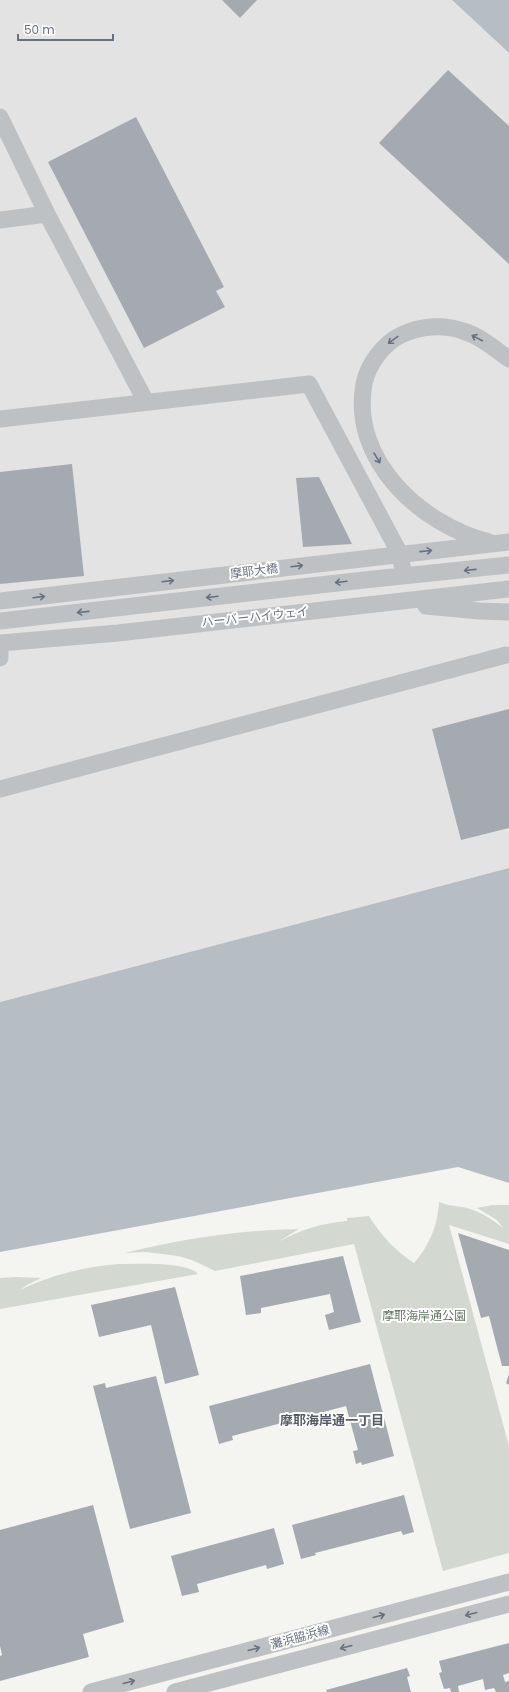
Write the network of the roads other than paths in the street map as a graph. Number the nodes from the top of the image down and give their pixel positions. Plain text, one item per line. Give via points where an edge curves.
1 (0, 117) edge
2 (47, 214) junction
3 (0, 220) edge
4 (509, 359) edge
5 (146, 402) junction
6 (0, 419) edge
7 (509, 542) edge
8 (509, 547) edge
9 (400, 554) junction
10 (509, 565) edge
11 (404, 576) junction
12 (509, 589) edge
13 (509, 598) edge
14 (0, 601) edge
15 (153, 604) junction
16 (509, 612) edge
17 (0, 621) edge
18 (0, 644) edge
19 (0, 651) edge
20 (506, 655) dead end
21 (0, 658) edge
22 (0, 789) edge
23 (509, 1582) edge
24 (509, 1604) edge
25 (216, 1659) junction
26 (223, 1686) edge
27 (91, 1692) edge
28 (175, 1692) edge

1 - 2 street
2 - 3 street
2 - 5 street
4 -> 8 street via 463,331 429,327 410,331 397,337 376,356 365,380 362,395 363,417 368,438 374,453 394,483 432,516 456,530
5 - 6 street
5 - 9 street via 309,384
9 -> 7 street, 摩耶大橋
9 - 11 street
14 -> 9 street, 摩耶大橋
10 -> 11 street, 摩耶大橋
11 -> 15 street, 摩耶大橋
12 - 18 street, ハーバーハイウェイ
13 - 19 street, ハーバーハイウェイ
15 - 16 street via 241,617 419,606
15 -> 17 street, 摩耶大橋
19 - 21 street
20 - 22 street
25 -> 23 street, 灘浜脇浜線
24 -> 26 street, 灘浜脇浜線
25 - 26 street
27 -> 25 street, 灘浜脇浜線
26 - 28 street, 灘浜脇浜線

